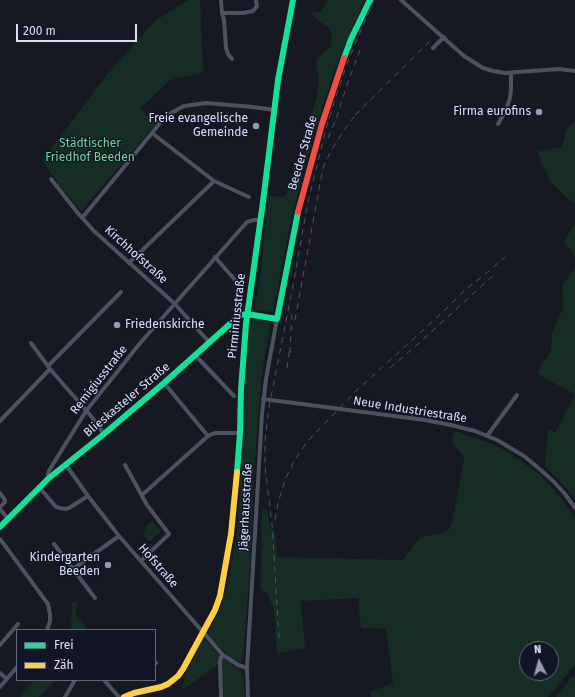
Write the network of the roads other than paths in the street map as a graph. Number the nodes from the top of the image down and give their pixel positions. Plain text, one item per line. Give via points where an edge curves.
1 (221, 0) edge
2 (256, 0) edge
3 (293, 0) edge
4 (370, 0) edge
5 (401, 0) edge
6 (222, 13) junction
7 (444, 37) junction
8 (433, 48) dead end
9 (232, 59) dead end
10 (575, 71) edge
11 (511, 73) junction
12 (274, 110) junction
13 (498, 124) dead end
14 (152, 133) junction
15 (51, 179) dead end
16 (214, 181) junction
17 (249, 197) dead end
18 (82, 218) junction
19 (260, 220) junction
20 (215, 257) junction
21 (129, 263) junction
22 (242, 288) dead end
23 (121, 292) dead end
24 (175, 304) junction
25 (247, 314) junction
26 (277, 319) junction
27 (30, 343) dead end
28 (210, 343) junction
29 (196, 356) junction
30 (49, 367) junction
31 (164, 384) junction
32 (517, 395) dead end
33 (234, 396) dead end
34 (263, 398) junction
35 (86, 411) junction
36 (0, 421) edge
37 (240, 433) junction
38 (104, 434) junction
39 (208, 436) junction
40 (487, 436) junction
41 (66, 465) junction
42 (125, 465) dead end
43 (49, 478) junction
44 (39, 488) junction
45 (0, 493) edge
46 (142, 495) junction
47 (88, 496) junction
48 (0, 508) edge
49 (575, 508) edge
50 (8, 519) junction
51 (0, 527) edge
52 (118, 536) junction
53 (0, 539) edge
54 (54, 544) dead end
55 (141, 561) junction
56 (73, 569) junction
57 (95, 598) dead end
58 (18, 624) dead end
59 (47, 629) edge
60 (202, 632) junction
61 (0, 645) edge
62 (222, 655) junction
63 (16, 668) edge
64 (247, 668) junction
65 (0, 673) edge
66 (7, 679) junction
67 (74, 681) edge
68 (105, 681) edge
69 (0, 687) edge
70 (65, 697) edge
71 (119, 697) edge
72 (124, 697) edge
73 (221, 697) edge
74 (248, 697) edge

1 - 6 street
2 - 6 street via 254,11
3 - 12 street, Pirminiusstraße
4 - 26 street, Beeder Straße via 352,39 320,130 300,204
5 - 7 street
6 - 9 street via 226,48
7 - 8 street
7 - 11 street via 464,56 483,68
10 - 11 street via 558,68
11 - 13 street via 510,98
12 - 14 street via 206,103 184,106 173,112
12 - 19 street, Pirminiusstraße
14 - 16 street
14 - 18 street
15 - 18 street, Kirchhofstraße
16 - 17 street
16 - 21 street
18 - 21 street, Kirchhofstraße
19 - 20 street, Remigiusstraße via 247,222
19 - 25 street, Pirminiusstraße
20 - 22 street
20 - 24 street, Remigiusstraße
21 - 24 street, Kirchhofstraße
23 - 30 street via 74,338
24 - 28 street, Kirchhofstraße
24 - 35 street, Remigiusstraße
25 - 26 street
25 - 28 street, Blieskasteler Straße via 240,315
25 - 37 street, Pirminiusstraße
26 - 34 street, Jägerhausstraße
27 - 30 street
28 - 29 street, Blieskasteler Straße
29 - 31 street, Blieskasteler Straße
29 - 33 street
30 - 35 street
30 - 36 street
31 - 38 street, Blieskasteler Straße
31 - 39 street
32 - 40 street
34 - 40 street, Neue Industriestraße via 425,420 458,426
34 - 64 street, Jägerhausstraße
35 - 38 street
35 - 43 street, Remigiusstraße via 50,469
37 - 39 street via 216,433
37 - 60 street, Pirminiusstraße via 231,534 222,586 215,610
38 - 41 street, Blieskasteler Straße
39 - 46 street
40 - 49 street, Neue Industriestraße via 524,456 565,494
41 - 43 street, Blieskasteler Straße
41 - 47 street, Hofstraße
42 - 46 street
43 - 44 street, Blieskasteler Straße
44 - 47 street via 56,507 65,509
44 - 50 street, Blieskasteler Straße
45 - 48 street via 5,502
46 - 55 street via 169,534
47 - 52 street, Hofstraße
48 - 50 street
50 - 51 street, Blieskasteler Straße
52 - 55 street, Hofstraße
52 - 56 street
53 - 59 street via 48,604 50,621
54 - 56 street
55 - 60 street, Hofstraße
56 - 57 street
58 - 61 street
60 - 62 street, Hofstraße
60 - 72 street, Pirminiusstraße via 174,680 161,687
62 - 64 street, Hofstraße
62 - 73 street
63 - 66 street
64 - 74 street, Jägerhausstraße
65 - 66 street
66 - 69 street
67 - 70 street
68 - 71 street

